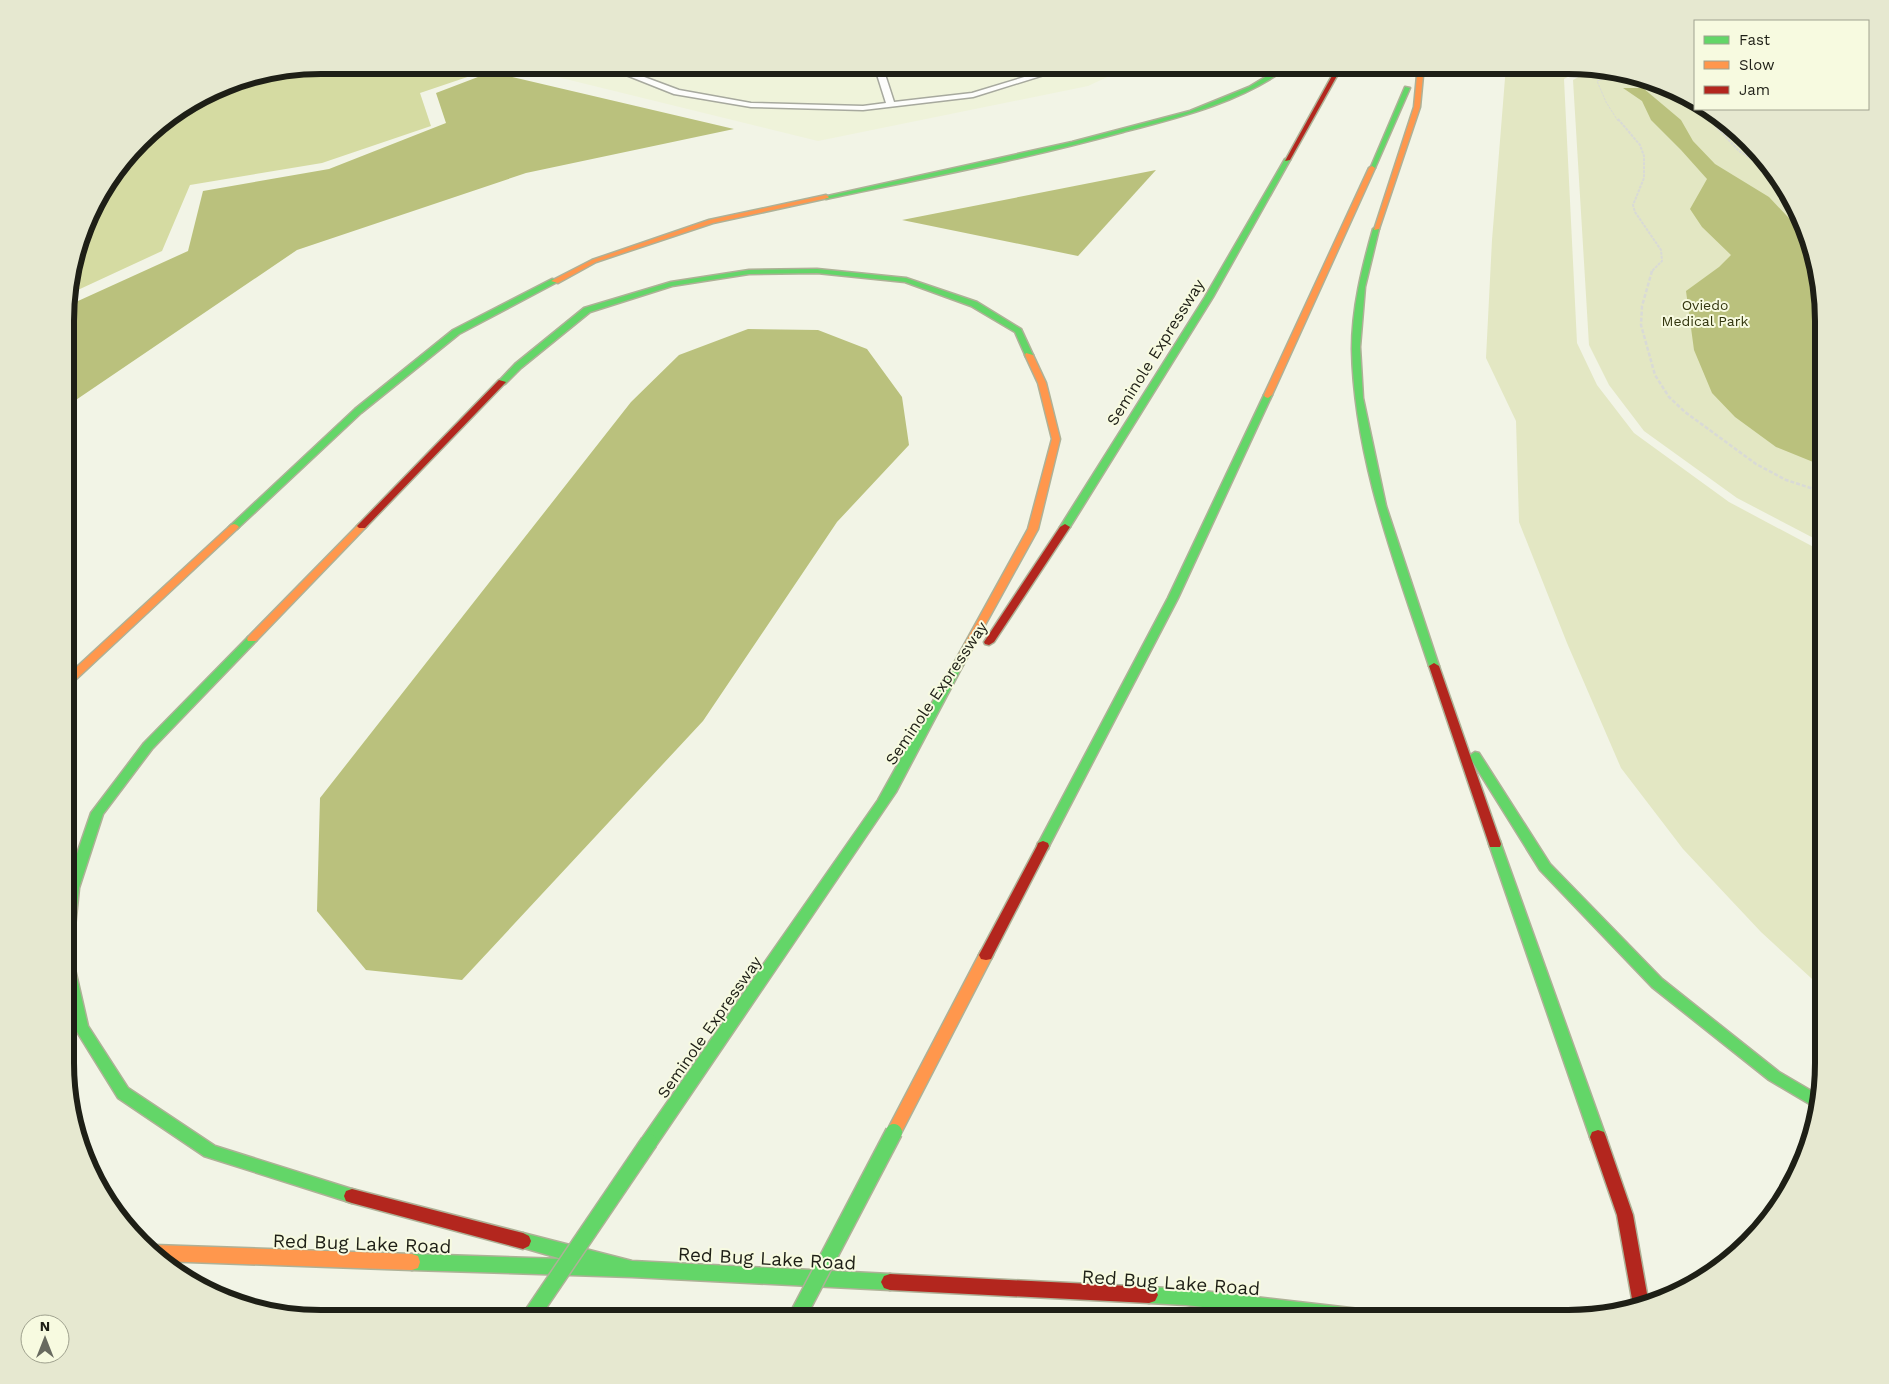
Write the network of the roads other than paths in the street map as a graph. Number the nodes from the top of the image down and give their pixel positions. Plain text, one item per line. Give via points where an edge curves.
1 (629, 74) edge
2 (881, 74) edge
3 (1042, 74) edge
4 (1274, 74) edge
5 (1336, 74) edge
6 (1414, 74) edge
7 (1420, 74) edge
8 (891, 105) junction
9 (983, 651) dead end
10 (74, 675) edge
11 (957, 692) dead end
12 (1450, 716) junction
13 (882, 804) junction
14 (74, 882) edge
15 (74, 993) edge
16 (1812, 1098) edge
17 (164, 1253) edge
18 (632, 1269) junction
19 (1640, 1299) edge
20 (534, 1310) edge
21 (801, 1310) edge
22 (1299, 1310) edge

1 - 8 lane via 677,92 751,106 863,108
2 - 8 lane
3 - 8 lane via 973,94
4 - 10 main road via 1251,88 1192,112 1073,144 711,221 594,261 456,332 358,411
5 - 9 main road, Seminole Expressway via 1209,297
6 - 21 main road, bridge via 1174,598
7 - 12 main road via 1417,106 1378,220 1361,287 1356,347 1359,398 1381,506
11 - 13 main road, Seminole Expressway
12 - 16 main road via 1545,866 1658,983 1774,1076
12 - 19 main road via 1625,1215
13 - 14 main road via 1033,529 1056,439 1042,383 1018,331 974,304 906,280 817,271 749,272 671,284 587,310 518,366 148,746 97,813
13 - 20 main road, Seminole Expressway, bridge
15 - 18 main road via 81,1027 123,1093 210,1151 354,1197
17 - 18 main road, Red Bug Lake Road
18 - 22 main road, Red Bug Lake Road via 1186,1297

